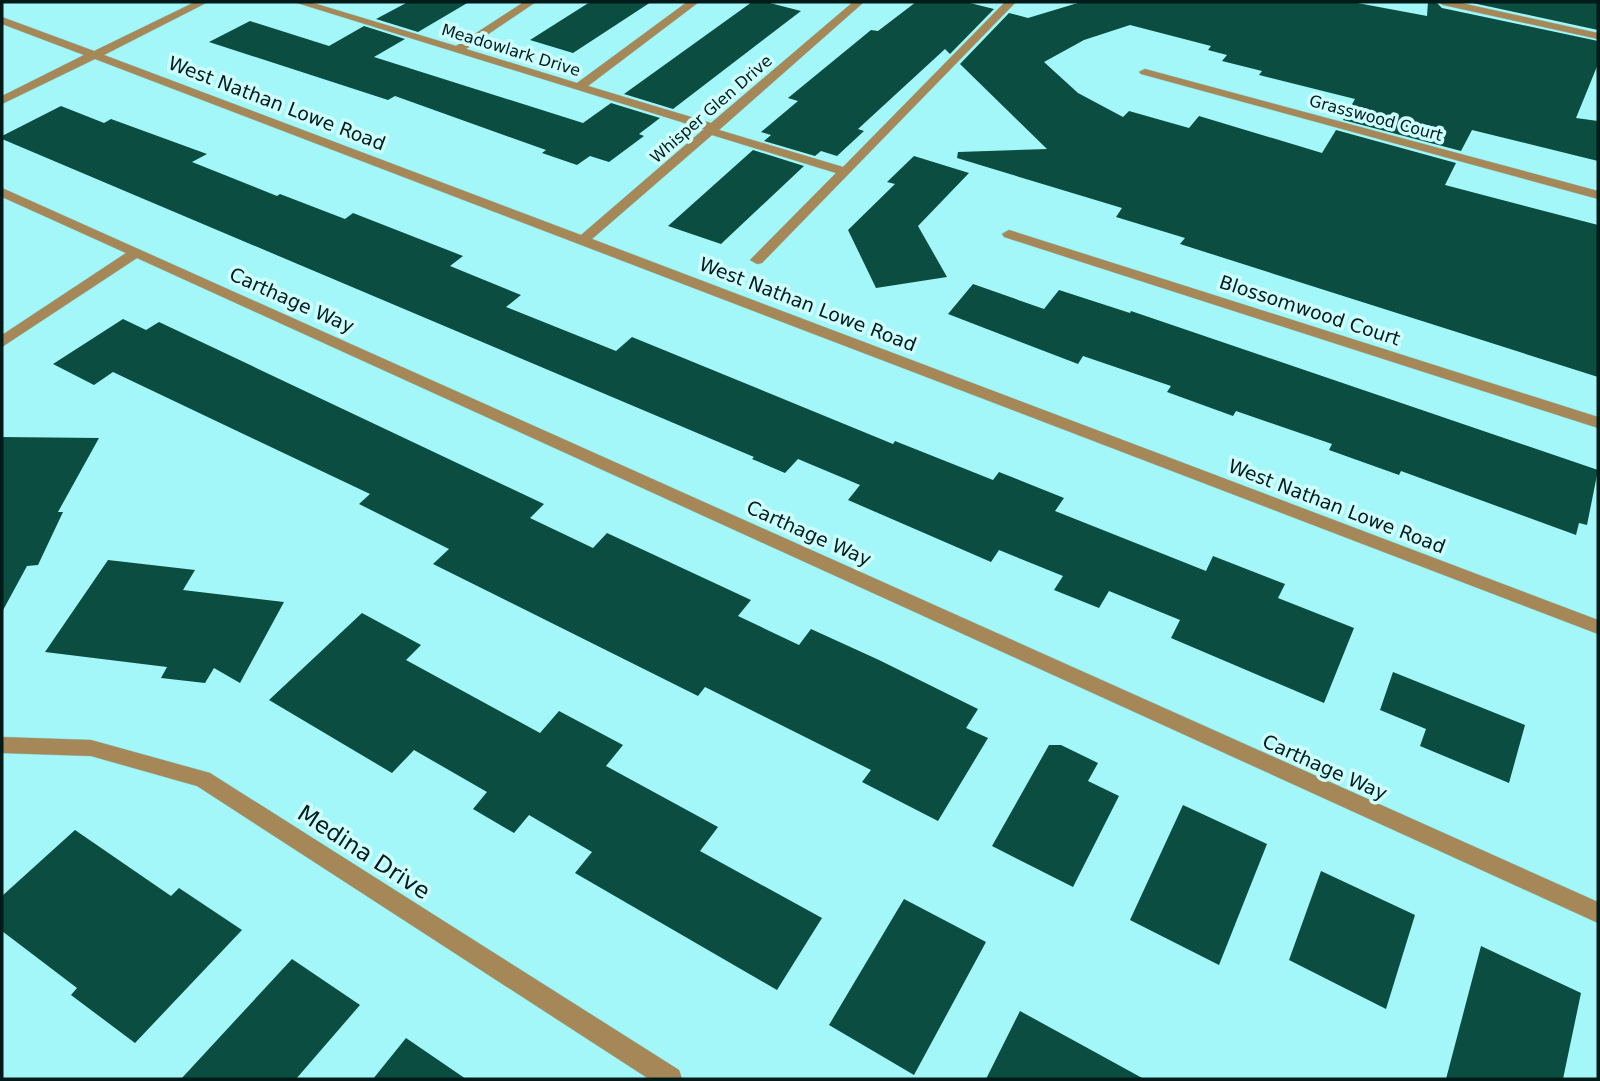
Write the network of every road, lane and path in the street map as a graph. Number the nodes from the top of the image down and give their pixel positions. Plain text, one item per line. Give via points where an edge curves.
1 (203, 2) edge
2 (299, 2) edge
3 (531, 2) edge
4 (694, 2) edge
5 (859, 2) edge
6 (1011, 2) edge
7 (1443, 2) edge
8 (2, 20) edge
9 (1598, 36) edge
10 (457, 50) junction
11 (93, 55) junction
12 (1145, 72) dead end
13 (579, 87) junction
14 (2, 100) edge
15 (712, 130) junction
16 (845, 172) junction
17 (2, 192) edge
18 (1598, 195) edge
19 (1009, 234) dead end
20 (584, 239) junction
21 (136, 253) junction
22 (757, 260) dead end
23 (2, 342) edge
24 (1598, 423) edge
25 (1598, 627) edge
26 (2, 744) edge
27 (1598, 913) edge
28 (670, 1079) edge

1 - 11 street
2 - 10 street, Meadowlark Drive
3 - 10 street
4 - 13 street
5 - 15 street, Whisper Glen Drive
6 - 16 street
7 - 9 street
8 - 11 street, West Nathan Lowe Road
10 - 13 street, Meadowlark Drive
11 - 14 street
11 - 20 street, West Nathan Lowe Road
12 - 18 street, Grasswood Court
13 - 15 street, Meadowlark Drive
15 - 16 street, Meadowlark Drive
15 - 20 street, Whisper Glen Drive
16 - 22 street
17 - 21 street, Carthage Way
19 - 24 street, Blossomwood Court
20 - 25 street, West Nathan Lowe Road
21 - 23 street
21 - 27 street, Carthage Way
26 - 28 street, Medina Drive via 91,748 203,779

